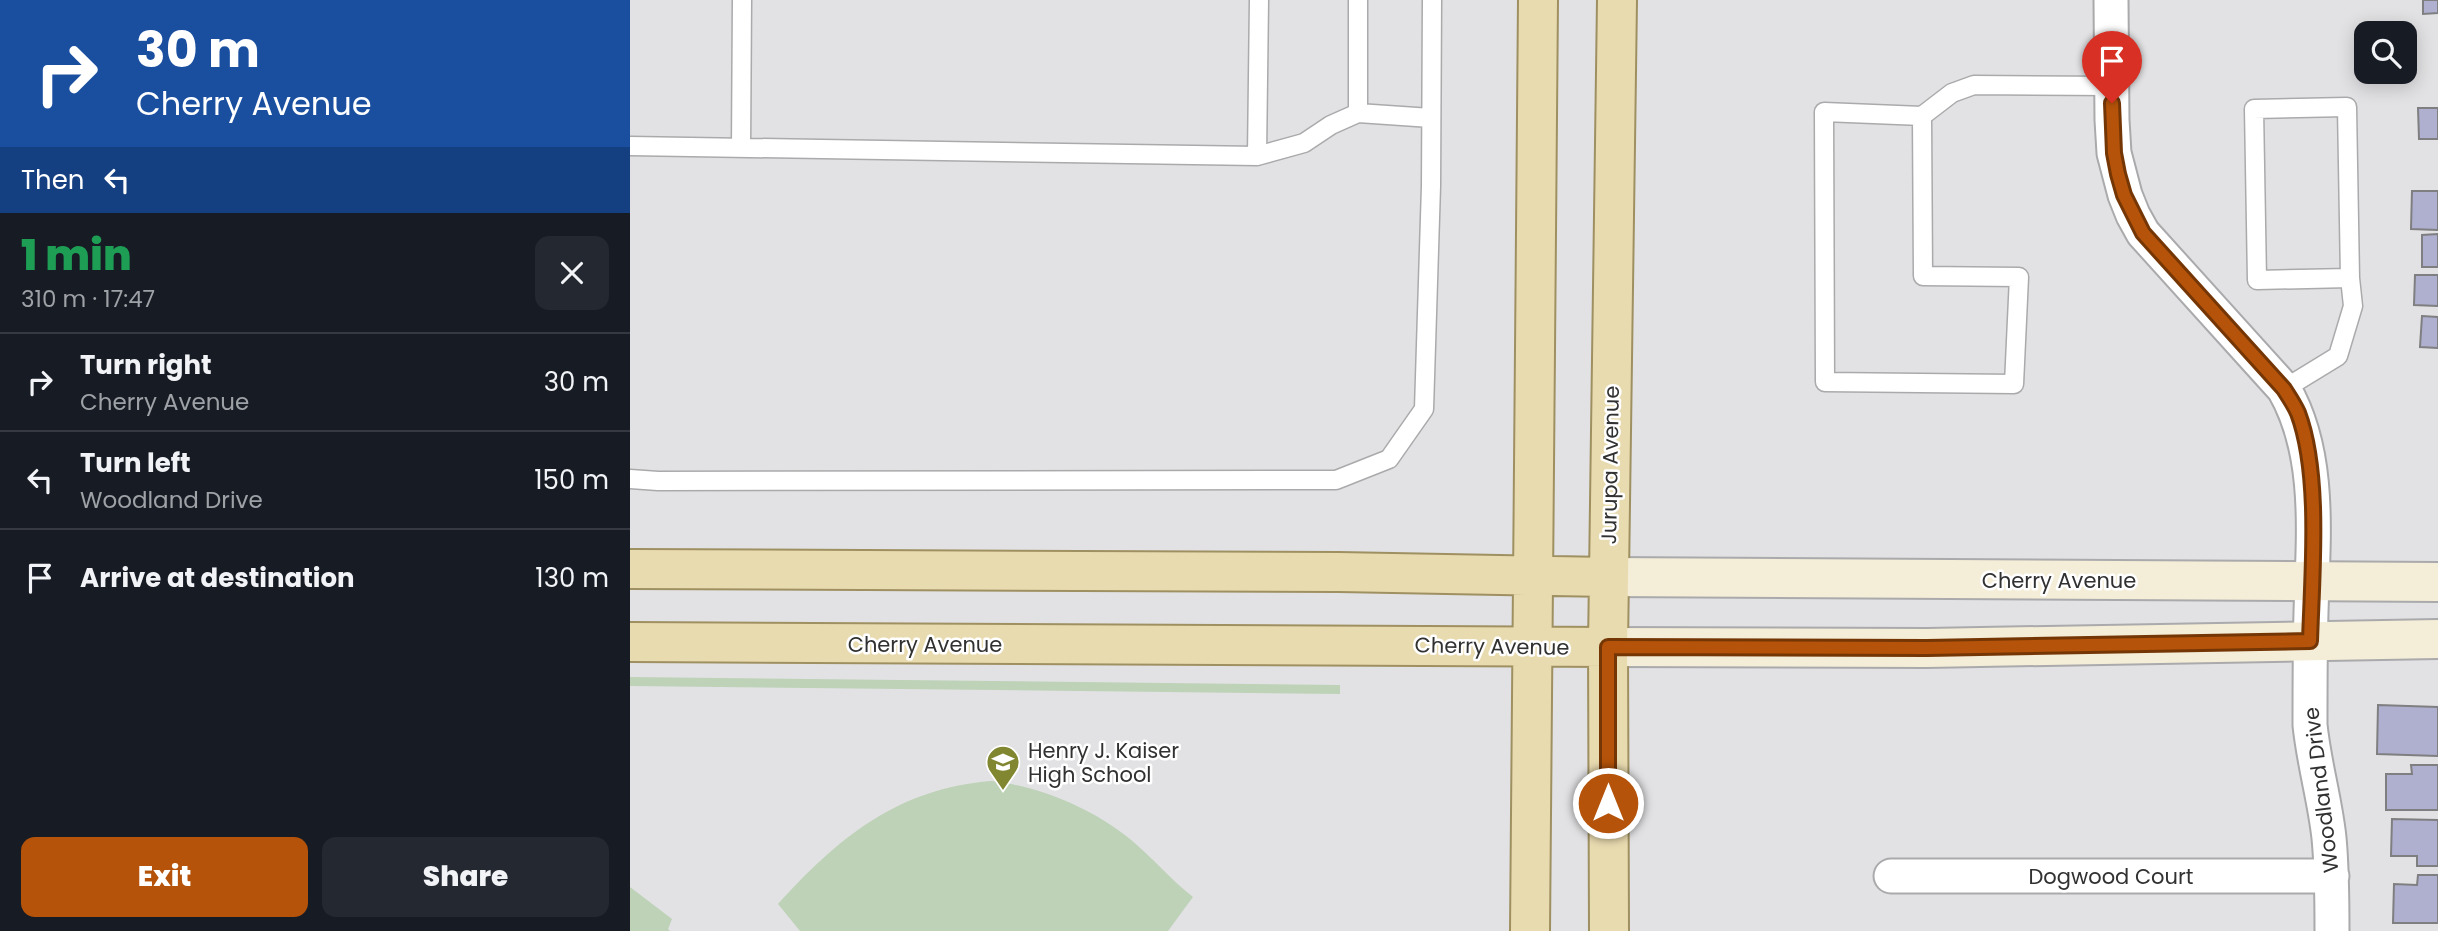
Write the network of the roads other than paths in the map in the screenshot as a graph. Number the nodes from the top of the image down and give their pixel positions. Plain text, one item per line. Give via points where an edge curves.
1 (742, 0) edge
2 (1259, 0) edge
3 (1358, 0) edge
4 (1432, 0) edge
5 (1538, 0) edge
6 (1617, 0) edge
7 (2111, 0) edge
8 (2112, 86) junction
9 (1358, 113) junction
10 (1922, 116) junction
11 (1431, 118) junction
12 (630, 146) edge
13 (741, 148) junction
14 (1257, 156) junction
15 (2350, 278) junction
16 (2284, 389) junction
17 (630, 479) edge
18 (630, 569) edge
19 (1534, 575) junction
20 (1609, 577) junction
21 (2312, 582) junction
22 (2438, 582) edge
23 (2438, 639) edge
24 (2310, 641) junction
25 (630, 642) edge
26 (1534, 645) junction
27 (1608, 647) junction
28 (1891, 876) dead end
29 (2332, 876) junction
30 (1530, 931) edge
31 (1609, 931) edge
32 (2332, 931) edge

1 - 13 lane
2 - 14 lane
3 - 9 lane
4 - 11 lane
5 - 19 main road
6 - 20 main road, Jurupa Avenue
7 - 8 street, Woodland Drive
8 - 10 lane via 1974,85 1952,93
8 - 16 street, Woodland Drive via 2118,174 2143,233
9 - 11 lane
9 - 14 lane via 1304,143
10 - 10 lane via 1824,113 1825,382 2014,384 2019,277 1923,276
11 - 17 lane via 1424,409 1390,459 1336,480
12 - 13 lane
13 - 14 lane
15 - 15 lane via 2347,107 2254,109 2257,280
15 - 16 lane via 2353,306 2338,356
16 - 21 street, Woodland Drive via 2297,411 2309,465
18 - 19 main road, Cherry Avenue
19 - 20 main road, Cherry Avenue
19 - 26 main road
20 - 21 main road, Cherry Avenue
20 - 27 main road, Jurupa Avenue
21 - 22 main road, Cherry Avenue
21 - 24 street, Woodland Drive
23 - 24 main road, Cherry Avenue
24 - 27 main road, Cherry Avenue via 1927,648
24 - 29 street, Woodland Drive via 2314,759
25 - 26 main road, Cherry Avenue
26 - 27 main road, Cherry Avenue
26 - 30 main road
27 - 31 main road, Jurupa Avenue
28 - 29 street, Dogwood Court
29 - 32 street, Woodland Drive

